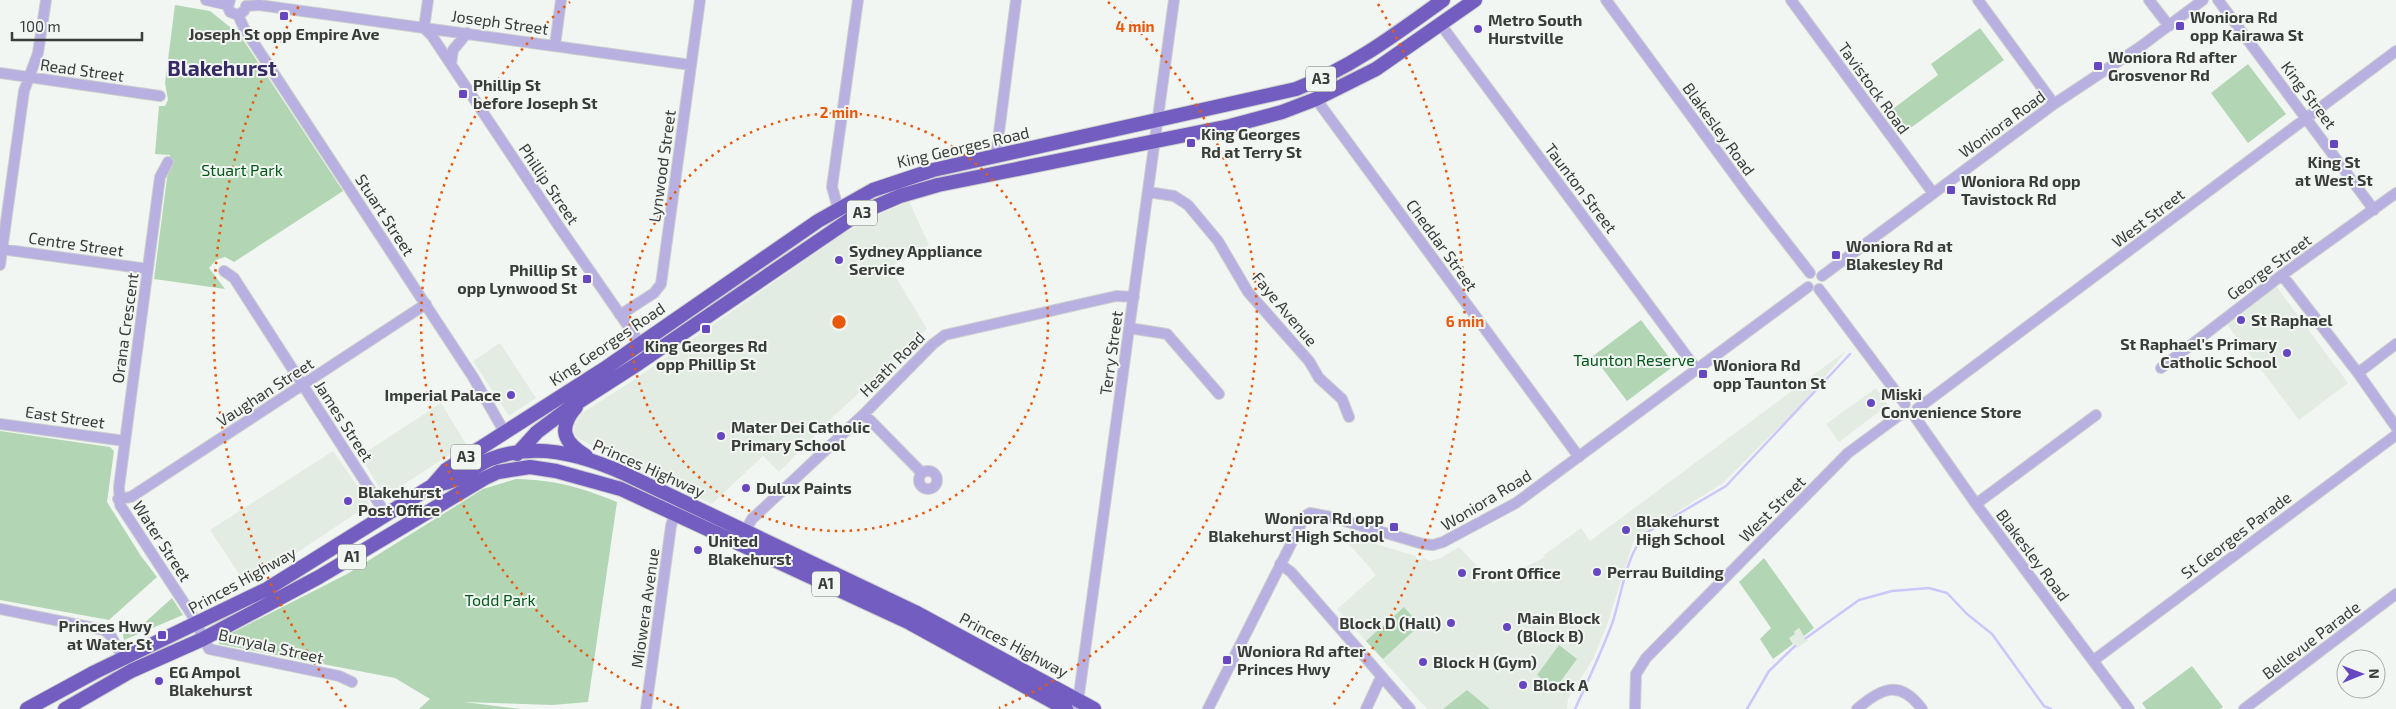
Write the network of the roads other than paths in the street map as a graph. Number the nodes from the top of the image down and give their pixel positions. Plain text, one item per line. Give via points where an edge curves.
1 (46, 0) edge
2 (206, 0) edge
3 (428, 0) edge
4 (561, 0) edge
5 (700, 0) edge
6 (858, 0) edge
7 (1016, 0) edge
8 (1174, 0) edge
9 (1443, 0) edge
10 (1475, 0) edge
11 (1606, 0) edge
12 (1791, 0) edge
13 (1978, 0) edge
14 (2149, 0) edge
15 (2203, 0) edge
16 (2218, 0) edge
17 (229, 2) edge
18 (245, 3) edge
19 (292, 4) edge
20 (238, 15) junction
21 (1441, 25) junction
22 (2169, 26) junction
23 (424, 28) junction
24 (467, 33) junction
25 (555, 45) junction
26 (2396, 51) edge
27 (451, 64) junction
28 (691, 65) junction
29 (0, 74) edge
30 (29, 78) junction
31 (160, 96) dead end
32 (1316, 99) junction
33 (2054, 104) junction
34 (2306, 117) junction
35 (1156, 122) junction
36 (1154, 141) junction
37 (996, 156) junction
38 (168, 162) dead end
39 (1148, 192) junction
40 (1933, 193) junction
41 (2396, 193) edge
42 (838, 208) junction
43 (2374, 210) junction
44 (1, 249) edge
45 (0, 265) edge
46 (148, 269) junction
47 (224, 271) dead end
48 (1810, 273) junction
49 (1822, 276) junction
50 (2282, 276) junction
51 (1808, 287) junction
52 (1819, 289) junction
53 (1134, 297) junction
54 (426, 304) junction
55 (620, 315) junction
56 (1129, 328) junction
57 (640, 343) junction
58 (2396, 344) edge
59 (650, 356) junction
60 (2161, 368) dead end
61 (1697, 370) junction
62 (2358, 373) junction
63 (302, 385) junction
64 (1219, 394) dead end
65 (583, 399) junction
66 (1903, 409) junction
67 (1916, 413) junction
68 (864, 414) junction
69 (2096, 415) dead end
70 (1349, 417) dead end
71 (0, 424) edge
72 (2396, 428) edge
73 (505, 433) junction
74 (2396, 435) edge
75 (125, 441) junction
76 (520, 451) junction
77 (1579, 457) junction
78 (596, 462) junction
79 (530, 467) junction
80 (498, 472) junction
81 (922, 473) dead end
82 (432, 486) junction
83 (118, 500) junction
84 (1976, 504) junction
85 (676, 512) junction
86 (387, 516) junction
87 (742, 537) junction
88 (1280, 564) junction
89 (2396, 594) edge
90 (0, 609) edge
91 (196, 625) junction
92 (203, 638) junction
93 (123, 658) junction
94 (2094, 660) junction
95 (1381, 677) junction
96 (352, 682) dead end
97 (1078, 704) edge
98 (47, 705) edge
99 (27, 709) edge
100 (65, 709) edge
101 (646, 709) edge
102 (1066, 709) edge
103 (1094, 709) edge
104 (1208, 709) edge
105 (1366, 709) edge
106 (1410, 709) edge
107 (1634, 709) edge
108 (1857, 709) edge
109 (1922, 709) edge
110 (2129, 709) edge
111 (2244, 709) edge

1 - 30 street via 38,53
2 - 17 street
3 - 23 street
4 - 25 street
5 - 28 street, Lynwood Street
6 - 42 street via 832,187
7 - 37 street
8 - 35 street, Terry Street
9 - 35 highway, King Georges Road / A3 via 1376,49 1316,81 1275,95
10 - 21 highway, King Georges Road / A3
11 - 48 street, Blakesley Road
12 - 40 street, Tavistock Road
13 - 33 street
14 - 22 street
15 - 22 street, Woniora Road
16 - 34 street, King Street
17 - 20 street, Stuart Street via 230,12
18 - 19 street, Joseph Street
18 - 20 street via 244,12
19 - 23 street, Joseph Street
20 - 54 street, Stuart Street
21 - 32 highway, King Georges Road / A3 via 1376,69
21 - 61 street, Taunton Street
22 - 33 street, Woniora Road
23 - 24 street, Joseph Street
23 - 27 street, Phillip Street
24 - 25 street, Joseph Street
24 - 27 street via 453,50
25 - 28 street, Joseph Street
26 - 34 street, West Street
27 - 55 street, Phillip Street
28 - 55 street, Lynwood Street via 661,284 654,293
29 - 30 street, Read Street
30 - 31 street, Read Street
30 - 44 street via 24,92
32 - 36 highway, King Georges Road / A3 via 1230,126
32 - 77 street, Cheddar Street
33 - 40 street, Woniora Road
34 - 43 street, King Street
34 - 67 street, West Street
35 - 36 street, Terry Street
35 - 37 highway, King Georges Road / A3
36 - 39 street, Terry Street
36 - 59 highway, King Georges Road / A3 via 938,185 900,196 868,210 826,235
37 - 42 highway, King Georges Road / A3 via 914,175 873,190
38 - 46 street, Orana Crescent via 160,177
39 - 53 street, Terry Street
39 - 70 street, Faye Avenue via 1174,196 1188,205 1218,241 1248,292 1309,361 1319,378 1342,399
40 - 49 street, Woniora Road
41 - 43 street, George Street
42 - 57 highway, King Georges Road / A3
43 - 50 street, George Street
44 - 45 street
44 - 46 street, Centre Street
46 - 75 street, Orana Crescent
47 - 63 street, James Street via 234,278
48 - 49 street
48 - 51 street via 1806,280
49 - 52 street via 1824,281
50 - 60 street, George Street
50 - 62 street
51 - 52 street
51 - 61 street, Woniora Road
52 - 66 street
53 - 56 street, Terry Street
53 - 68 street, Heath Road via 1116,296 952,332 933,344
54 - 63 street, Vaughan Street
54 - 73 street, Stuart Street
55 - 57 street, Phillip Street
56 - 64 street via 1167,334
56 - 97 street, Terry Street
57 - 59 street, Phillip Street
57 - 73 highway, King Georges Road / A3
58 - 62 street
59 - 65 highway, King Georges Road / A3
61 - 77 street, Woniora Road
62 - 72 street
63 - 83 street, Vaughan Street via 132,497
63 - 86 street, James Street
65 - 76 highway, King Georges Road / A3 via 537,432
65 - 78 highway via 566,419 565,432 570,444
66 - 67 street via 1912,403
66 - 67 street via 1907,420
66 - 107 street, West Street via 1848,453 1646,658 1636,674
67 - 84 street, Blakesley Road
68 - 81 street
68 - 87 street, Heath Road via 752,519
69 - 84 street
71 - 75 street, East Street
73 - 76 highway
73 - 82 highway, King Georges Road / A3 via 446,470
74 - 94 street, St Georges Parade
75 - 83 street, Orana Crescent
76 - 78 highway, Princes Highway / A1 via 565,453
76 - 79 highway
76 - 80 highway, King Georges Road / A3
76 - 82 highway, Princes Highway / A1 via 491,459 453,480
77 - 88 street, Woniora Road via 1516,503 1438,544 1423,544 1310,513 1302,520
78 - 87 highway, Princes Highway / A1
79 - 80 highway, Princes Highway / A1
79 - 85 highway, Princes Highway / A1 via 613,486
80 - 92 highway, Princes Highway / A1 via 319,577
82 - 86 highway, Princes Highway / A1
83 - 91 street, Water Street
84 - 94 street, Blakesley Road
85 - 87 highway, Princes Highway / A1
85 - 101 street, Miowera Avenue via 671,526
86 - 91 highway, Princes Highway / A1 via 267,589
87 - 97 highway, Princes Highway / A1 via 915,612
87 - 102 highway, Princes Highway / A1 via 910,623
88 - 95 street via 1291,572
88 - 104 street, Woniora Road
89 - 111 street, Bellevue Parade
90 - 93 street via 104,630 112,636
91 - 92 street, Bunyala Street
91 - 93 highway, Princes Highway / A1
92 - 96 street, Bunyala Street via 214,651 339,676
92 - 100 highway, Princes Highway / A1 via 131,671
93 - 98 highway, Princes Highway / A1
94 - 110 street, Blakesley Road
95 - 105 street
95 - 106 street
97 - 103 highway, Princes Highway / A1
98 - 99 highway, Princes Highway / A1
108 - 109 street via 1879,692 1893,689 1909,694

